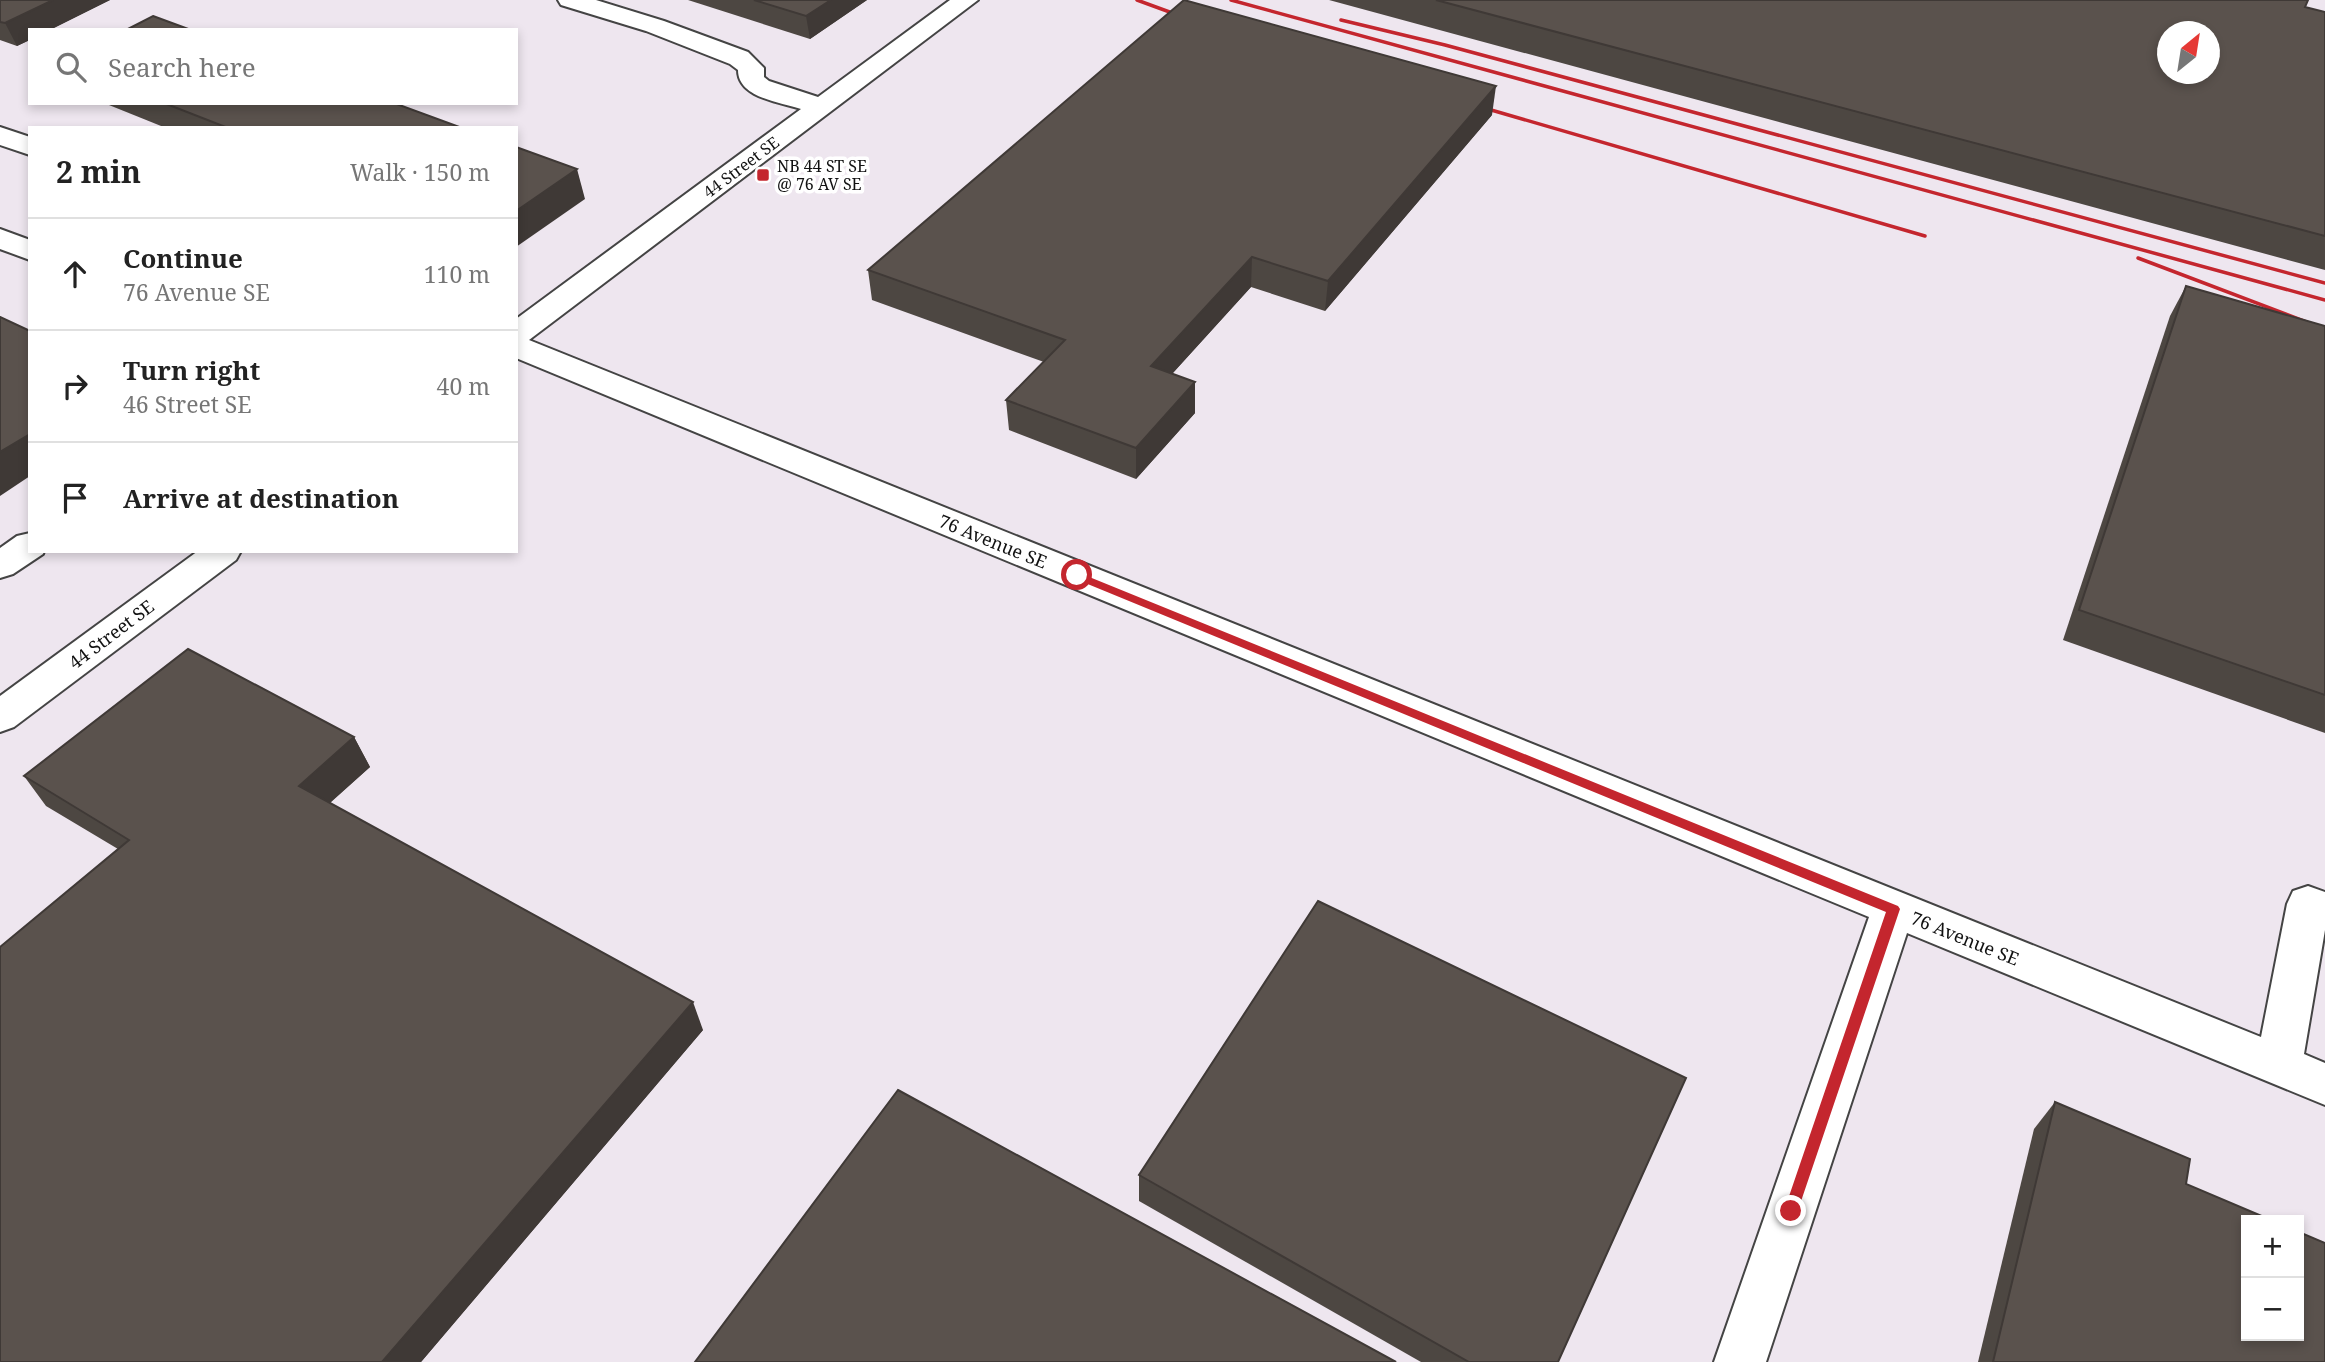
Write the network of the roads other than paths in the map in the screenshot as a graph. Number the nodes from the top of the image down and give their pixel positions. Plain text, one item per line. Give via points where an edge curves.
1 (570, 0) edge
2 (966, 0) edge
3 (822, 107) junction
4 (0, 135) edge
5 (28, 146) edge
6 (0, 238) edge
7 (28, 250) edge
8 (518, 333) edge
9 (518, 347) edge
10 (28, 546) edge
11 (220, 553) edge
12 (0, 565) edge
13 (0, 717) edge
14 (1894, 909) junction
15 (2325, 910) edge
16 (2279, 1066) junction
17 (2325, 1084) edge
18 (1740, 1362) edge

1 - 3 street via 739,58 751,68 751,80 760,87
2 - 3 street, 44 Street SE
3 - 8 street, 44 Street SE
4 - 5 street
6 - 7 street
9 - 14 street, 76 Avenue SE
10 - 12 street
11 - 13 street, 44 Street SE
14 - 16 street, 76 Avenue SE
14 - 18 street
15 - 16 street via 2308,904
16 - 17 street, 76 Avenue SE

